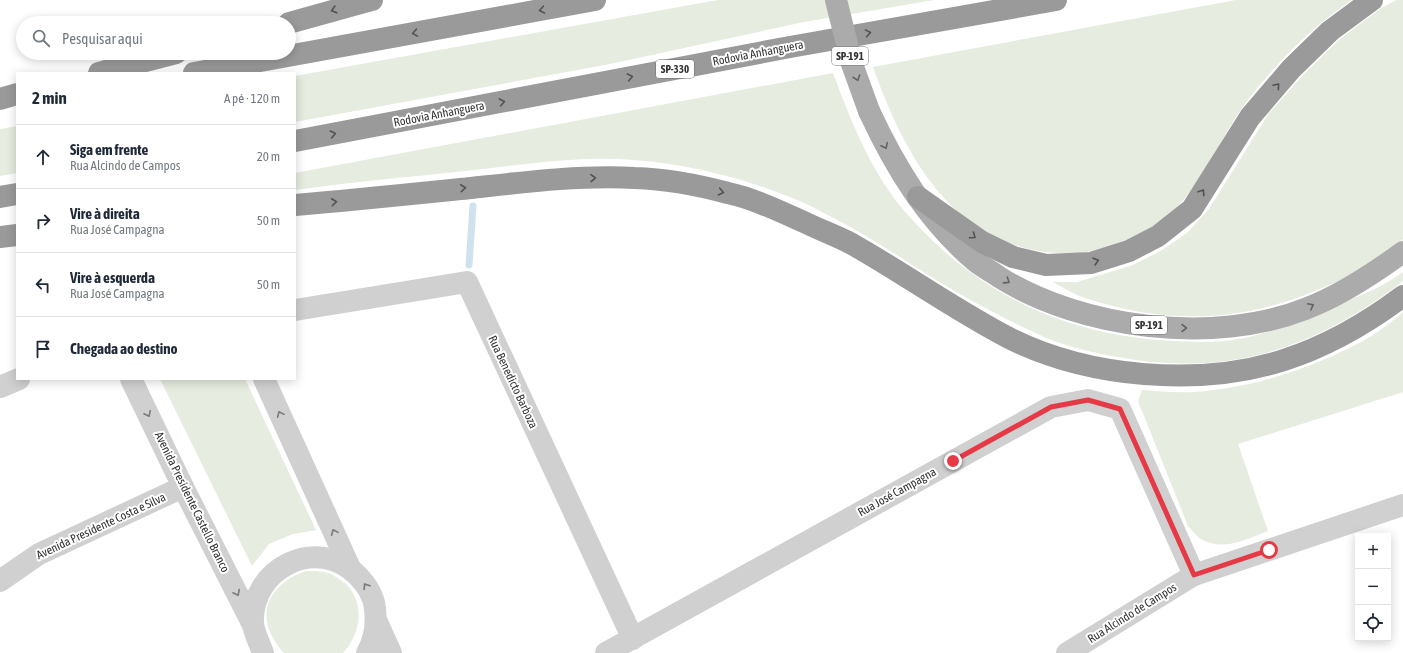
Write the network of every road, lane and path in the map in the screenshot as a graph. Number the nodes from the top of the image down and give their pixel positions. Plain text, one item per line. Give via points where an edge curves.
1 (372, 0) edge
2 (595, 0) edge
3 (836, 0) edge
4 (1056, 0) edge
5 (1372, 0) edge
6 (296, 21) edge
7 (296, 54) edge
8 (149, 60) edge
9 (265, 60) edge
10 (103, 72) edge
11 (199, 72) edge
12 (16, 94) edge
13 (0, 99) edge
14 (16, 105) edge
15 (0, 108) edge
16 (296, 141) edge
17 (16, 194) edge
18 (0, 197) edge
19 (918, 197) junction
20 (296, 206) edge
21 (16, 235) edge
22 (0, 237) edge
23 (1403, 252) edge
24 (1403, 296) edge
25 (296, 310) edge
26 (17, 380) edge
27 (132, 380) edge
28 (264, 380) edge
29 (0, 387) edge
30 (183, 487) junction
31 (1403, 505) edge
32 (350, 568) junction
33 (1194, 575) junction
34 (0, 581) edge
35 (377, 622) junction
36 (253, 625) junction
37 (633, 639) junction
38 (263, 653) edge
39 (366, 653) edge
40 (391, 653) edge
41 (606, 653) edge
42 (1067, 653) edge

1 -> 6 highway
2 -> 7 highway
3 -> 19 main road, SP-191, bridge via 852,64 869,111 888,151
16 -> 4 highway, Rodovia Anhanguera / SP-330 via 790,47
19 -> 5 highway via 982,242 1013,257 1046,265 1091,263 1130,251 1158,236 1192,209 1250,117 1291,69 1330,32
8 - 10 highway
9 -> 11 highway
12 - 13 highway
14 - 15 highway
17 - 18 highway
19 -> 23 main road, SP-191 via 953,241 976,262 1014,286 1052,304 1083,314 1169,328 1222,328 1270,321 1306,309 1350,287
20 -> 24 highway via 568,178 636,178 729,193 767,205 850,243 982,323 1045,353 1082,366 1164,375 1207,374 1283,360 1344,334 1379,314
21 - 22 highway
25 - 37 street, Rua Benedicto Barboza via 467,282
26 - 29 street
27 -> 30 street, Avenida Presidente Castello Branco
32 -> 28 street
30 - 34 street, Avenida Presidente Costa e Silva via 38,554
30 -> 36 street, Avenida Presidente Castello Branco
31 - 33 street, Rua Alcindo de Campos
35 -> 32 street via 374,601 365,582
32 - 36 street via 332,559 312,557 292,561 275,571 262,586 255,605
33 - 37 street, Rua José Campagna via 1120,409 1088,400 1051,407
33 - 42 street, Rua Alcindo de Campos
35 - 39 street via 373,643
35 - 40 street
36 - 38 street, Avenida Presidente Castello Branco
37 - 41 street, Rua José Campagna

